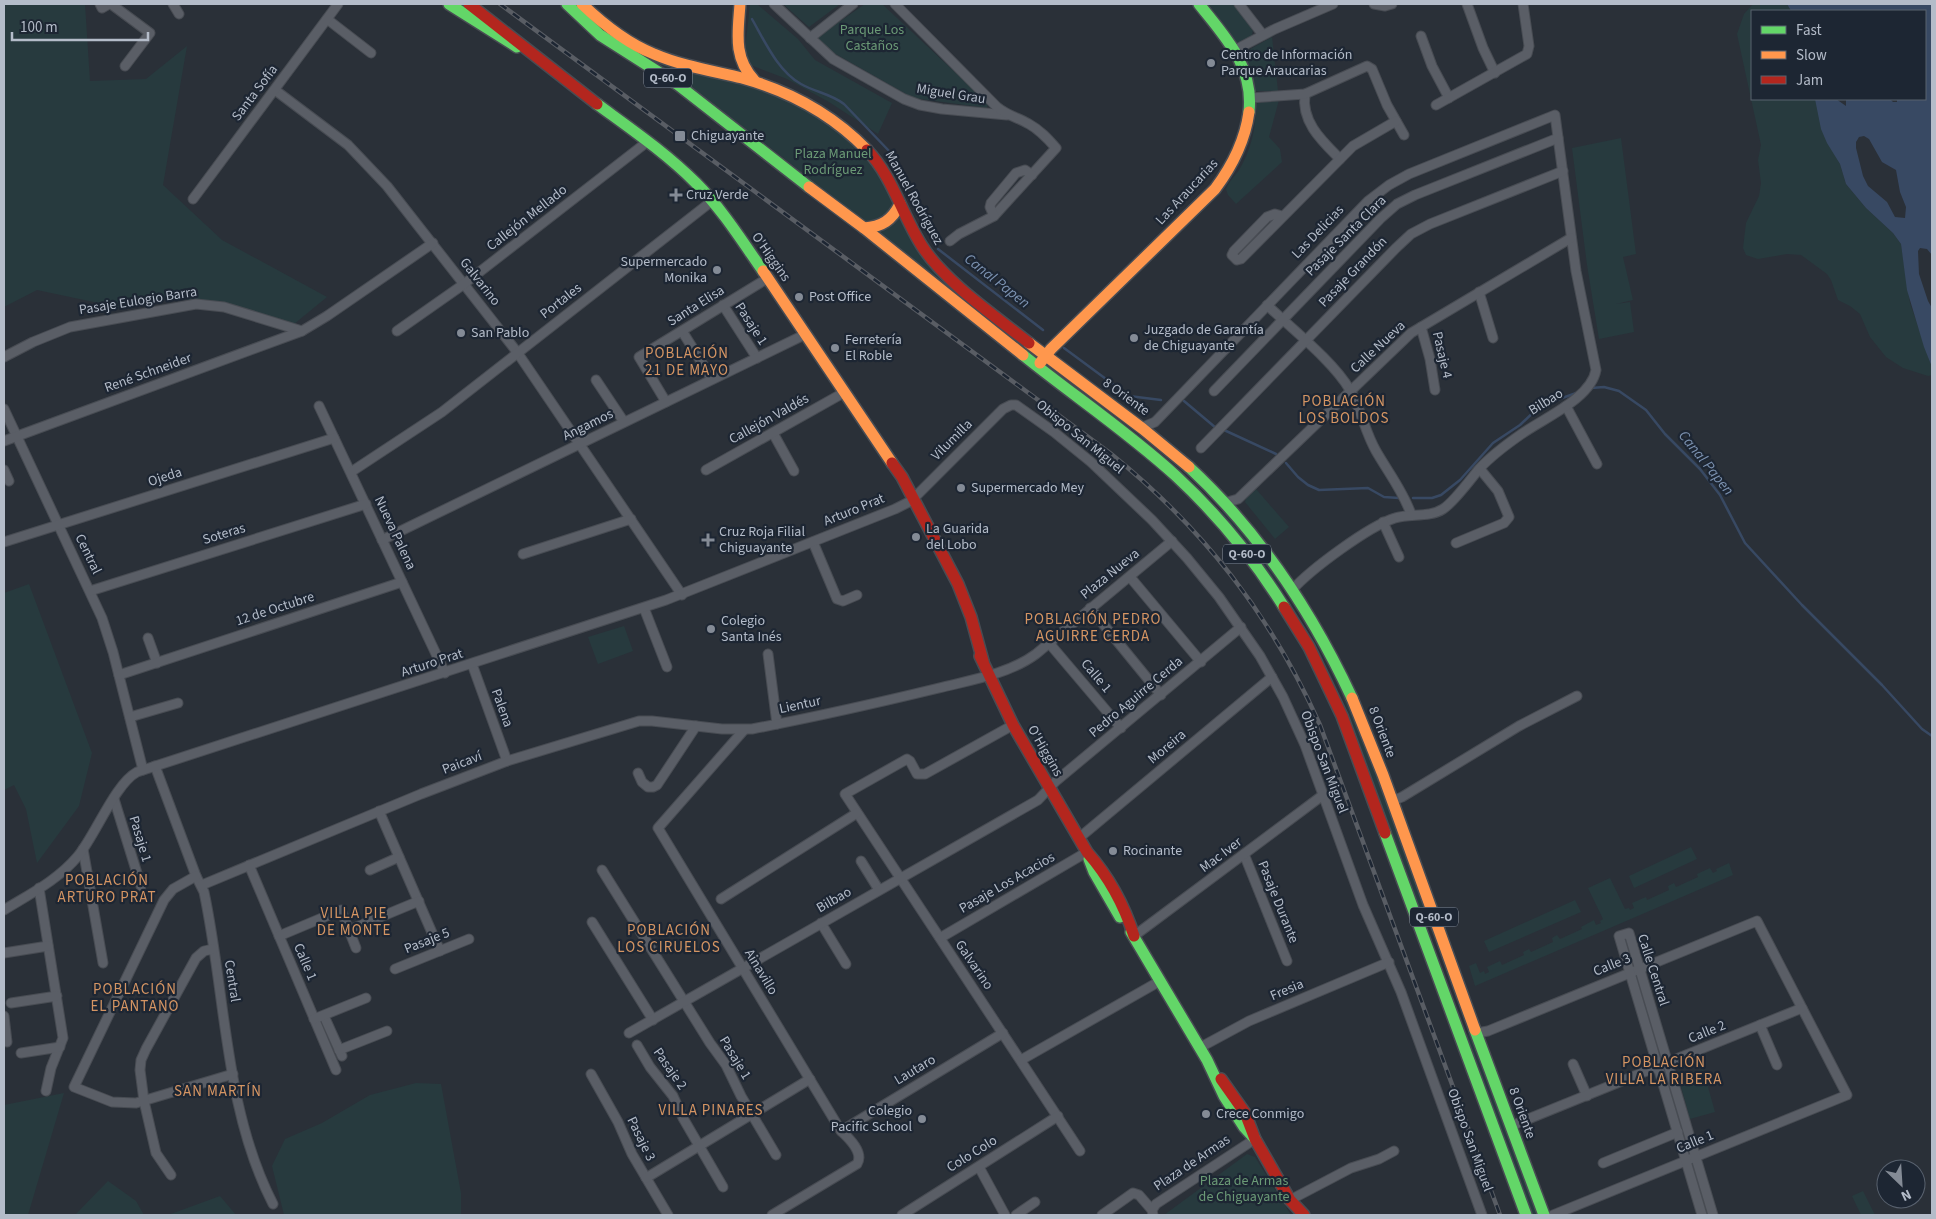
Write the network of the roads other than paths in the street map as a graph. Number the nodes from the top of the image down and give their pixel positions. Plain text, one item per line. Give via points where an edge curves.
1 (173, 4) edge
2 (338, 4) edge
3 (449, 4) edge
4 (469, 4) edge
5 (567, 4) edge
6 (582, 4) edge
7 (740, 4) edge
8 (774, 4) edge
9 (853, 4) edge
10 (895, 4) edge
11 (1199, 4) edge
12 (1239, 4) edge
13 (1333, 4) edge
14 (1374, 4) edge
15 (1392, 4) edge
16 (1467, 4) edge
17 (1522, 4) edge
18 (106, 5) edge
19 (178, 14) dead end
20 (327, 18) junction
21 (1263, 35) junction
22 (1421, 36) dead end
23 (810, 38) junction
24 (1235, 50) junction
25 (738, 52) junction
26 (371, 53) dead end
27 (530, 53) junction
28 (125, 66) dead end
29 (1495, 72) junction
30 (721, 73) junction
31 (754, 80) junction
32 (275, 90) junction
33 (1306, 94) junction
34 (1250, 98) junction
35 (1449, 98) junction
36 (1436, 105) dead end
37 (1007, 115) junction
38 (1555, 115) joint
39 (1396, 120) junction
40 (1404, 135) dead end
41 (1558, 138) junction
42 (647, 142) junction
43 (1340, 158) junction
44 (1564, 171) junction
45 (1032, 175) junction
46 (193, 199) dead end
47 (712, 201) junction
48 (900, 204) junction
49 (994, 216) junction
50 (1282, 216) junction
51 (864, 228) junction
52 (1571, 238) junction
53 (950, 241) dead end
54 (433, 243) junction
55 (768, 278) junction
56 (464, 284) junction
57 (1479, 292) junction
58 (723, 305) junction
59 (1267, 305) junction
60 (1283, 320) junction
61 (1421, 327) junction
62 (302, 331) junction
63 (397, 331) dead end
64 (682, 331) junction
65 (806, 334) junction
66 (1493, 338) dead end
67 (1305, 341) junction
68 (517, 352) junction
69 (1046, 356) junction
70 (4, 357) edge
71 (757, 358) junction
72 (1038, 367) junction
73 (596, 380) dead end
74 (712, 380) junction
75 (1435, 390) dead end
76 (1214, 391) dead end
77 (1350, 391) junction
78 (845, 392) junction
79 (666, 402) junction
80 (1011, 405) joint
81 (319, 406) dead end
82 (1566, 406) junction
83 (4, 409) edge
84 (624, 422) junction
85 (1143, 427) junction
86 (773, 433) junction
87 (16, 437) junction
88 (334, 438) junction
89 (4, 441) edge
90 (579, 444) junction
91 (1201, 448) dead end
92 (1598, 464) dead end
93 (1480, 469) junction
94 (4, 470) edge
95 (706, 470) dead end
96 (794, 471) dead end
97 (350, 472) junction
98 (9, 480) dead end
99 (914, 498) junction
100 (1202, 502) junction
101 (1224, 503) junction
102 (366, 504) junction
103 (1412, 514) junction
104 (631, 519) junction
105 (1383, 522) junction
106 (59, 525) junction
107 (382, 540) junction
108 (1172, 541) junction
109 (4, 542) edge
110 (813, 542) junction
111 (1456, 543) dead end
112 (523, 554) dead end
113 (1398, 557) dead end
114 (1130, 576) junction
115 (402, 582) junction
116 (1292, 590) junction
117 (90, 591) junction
118 (682, 595) junction
119 (856, 595) dead end
120 (644, 608) junction
121 (1090, 608) junction
122 (1287, 610) junction
123 (1241, 627) junction
124 (148, 638) dead end
125 (1049, 642) junction
126 (768, 654) dead end
127 (1201, 662) junction
128 (157, 663) junction
129 (472, 664) junction
130 (667, 667) dead end
131 (445, 673) junction
132 (119, 675) junction
133 (989, 675) junction
134 (1272, 677) junction
135 (1161, 695) junction
136 (1577, 696) dead end
137 (178, 703) dead end
138 (130, 717) junction
139 (777, 724) junction
140 (1013, 725) junction
141 (696, 726) junction
142 (1121, 728) junction
143 (744, 730) junction
144 (507, 761) junction
145 (155, 766) junction
146 (143, 770) junction
147 (638, 773) dead end
148 (1050, 789) junction
149 (1324, 795) junction
150 (114, 799) junction
151 (1392, 801) junction
152 (379, 811) junction
153 (857, 812) junction
154 (1079, 838) junction
155 (83, 849) junction
156 (1087, 852) junction
157 (1244, 854) junction
158 (399, 857) junction
159 (861, 861) dead end
160 (249, 865) junction
161 (370, 870) dead end
162 (602, 870) dead end
163 (196, 876) junction
164 (900, 878) junction
165 (202, 885) junction
166 (141, 886) dead end
167 (38, 888) junction
168 (879, 890) junction
169 (721, 898) dead end
170 (418, 901) junction
171 (4, 910) edge
172 (592, 922) dead end
173 (822, 923) junction
174 (349, 930) junction
175 (279, 936) junction
176 (1134, 936) junction
177 (940, 938) junction
178 (469, 939) dead end
179 (48, 946) junction
180 (356, 948) dead end
181 (213, 949) junction
182 (440, 951) junction
183 (4, 953) edge
184 (1287, 961) dead end
185 (1389, 962) junction
186 (103, 963) dead end
187 (846, 964) dead end
188 (743, 968) junction
189 (1640, 968) junction
190 (395, 969) dead end
191 (1630, 972) junction
192 (1160, 981) junction
193 (57, 996) junction
194 (366, 998) dead end
195 (684, 1002) junction
196 (12, 1003) dead end
197 (1802, 1008) junction
198 (4, 1016) edge
199 (324, 1016) junction
200 (314, 1020) junction
201 (653, 1020) junction
202 (1455, 1020) junction
203 (1760, 1025) junction
204 (386, 1031) dead end
205 (629, 1033) dead end
206 (1003, 1033) junction
207 (1477, 1033) junction
208 (7, 1042) dead end
209 (637, 1045) dead end
210 (60, 1047) junction
211 (1200, 1048) junction
212 (21, 1053) dead end
213 (1021, 1060) junction
214 (1668, 1063) junction
215 (1573, 1064) dead end
216 (1777, 1064) dead end
217 (1658, 1067) junction
218 (336, 1070) dead end
219 (233, 1074) junction
220 (591, 1074) dead end
221 (810, 1079) junction
222 (46, 1091) dead end
223 (1587, 1096) junction
224 (144, 1101) junction
225 (752, 1114) junction
226 (1058, 1116) junction
227 (1511, 1126) junction
228 (841, 1131) junction
229 (1678, 1132) junction
230 (1255, 1139) junction
231 (699, 1146) junction
232 (1080, 1151) dead end
233 (1394, 1151) dead end
234 (776, 1155) dead end
235 (1696, 1157) junction
236 (1686, 1161) junction
237 (1603, 1163) dead end
238 (979, 1167) junction
239 (171, 1175) dead end
240 (646, 1178) junction
241 (724, 1187) dead end
242 (1290, 1200) junction
243 (1035, 1202) dead end
244 (273, 1204) dead end
245 (1713, 1212) edge
246 (1152, 1213) edge
247 (1701, 1214) edge
248 (668, 1215) edge
249 (772, 1215) edge
250 (902, 1215) edge
251 (1005, 1215) edge
252 (1016, 1215) edge
253 (1102, 1215) edge
254 (1295, 1215) edge
255 (1304, 1215) edge
256 (1482, 1215) edge
257 (1526, 1215) edge
258 (1544, 1215) edge
259 (1553, 1215) edge

1 - 19 street
2 - 20 street, Santa Sofía
3 - 27 main road, O'Higgins
4 - 27 main road, O'Higgins
5 - 51 main road, Q-60-O via 600,34 677,84
6 - 30 main road, Manuel Rodríguez / Q-60-O via 608,28 636,46 666,59
7 - 25 main road
8 - 23 street, Miguel Grau
9 - 23 street
10 - 37 street
11 - 24 main road, Las Araucarias
12 - 21 street
13 - 21 street
14 - 15 street
16 - 29 street
17 - 29 street via 1528,52
18 - 28 street via 150,33
20 - 26 street
20 - 32 street, Santa Sofía
21 - 24 street
22 - 35 street
23 - 37 street, Miguel Grau via 839,63 911,102 942,109
24 - 34 main road, Las Araucarias via 1246,74
25 - 30 main road via 730,66
25 - 31 main road via 743,68
27 - 42 main road, O'Higgins
29 - 35 street
30 - 31 main road, Manuel Rodríguez / Q-60-O
31 - 48 main road, Manuel Rodríguez / Q-60-O via 799,99 845,130 877,161
32 - 46 street, Santa Sofía
32 - 54 street, Galvarino via 360,156
33 - 34 street
33 - 39 street via 1365,66 1370,67
33 - 43 street via 1306,111 1311,126 1320,140
34 - 69 main road, Las Araucarias via 1243,143 1222,180
35 - 36 street
37 - 45 street via 1035,128 1056,148
38 - 41 street, Bilbao
38 - 59 street, Las Delicias via 1389,185 1368,201
39 - 40 street
39 - 43 street
41 - 44 street, Bilbao
41 - 60 street, Pasaje Santa Clara via 1397,204
42 - 47 main road, O'Higgins via 682,169
42 - 56 street, Callejón Mellado
43 - 50 street
44 - 52 street, Bilbao
44 - 67 street, Pasaje Grandón via 1418,230 1396,248
45 - 49 street
45 - 49 street via 1025,170 1016,173 991,203
47 - 55 main road, O'Higgins
47 - 68 street, Portales
48 - 51 main road via 885,224
48 - 69 main road, Manuel Rodríguez / Q-60-O via 918,242 935,263
49 - 53 street
50 - 50 street via 1267,217 1234,251 1234,258 1242,259
51 - 72 main road, Q-60-O
52 - 57 street, Calle Nueva
52 - 82 street, Bilbao via 1596,370 1591,384
54 - 56 street, Galvarino
54 - 62 street
55 - 58 street, Santa Elisa
55 - 65 main road, O'Higgins
56 - 63 street, Callejón Mellado
56 - 68 street, Galvarino
57 - 61 street, Calle Nueva
57 - 66 street
58 - 64 street, Santa Elisa
58 - 71 street, Pasaje 1
59 - 60 street
59 - 85 street, Las Delicias via 1154,422
60 - 67 street
60 - 76 street, Pasaje Santa Clara
61 - 75 street, Pasaje 4
61 - 77 street, Calle Nueva via 1400,342
62 - 70 street, Pasaje Eulogio Barra via 224,307 196,304 70,327
62 - 87 street, René Schneider
64 - 74 street
64 - 79 street, Santa Elisa via 639,357
65 - 71 street, Angamos
65 - 78 main road, O'Higgins
67 - 77 street
67 - 91 street, Pasaje Grandón
68 - 90 street, Galvarino
68 - 97 street, Portales via 442,412
69 - 72 main road, Las Araucarias
69 - 85 main road, 8 Oriente / Q-60-O
71 - 74 street, Angamos
72 - 100 main road, Q-60-O via 1140,445
73 - 84 street
74 - 79 street, Angamos
77 - 101 street, Calle Nueva via 1238,499
77 - 103 street via 1370,440
78 - 86 street, Callejón Valdés
78 - 99 main road, O'Higgins
79 - 84 street, Angamos
80 - 99 street, Vilumilla via 1003,409
80 - 108 street, Obispo San Miguel via 1022,407 1091,462
81 - 88 street, Nueva Palena
82 - 92 street
82 - 93 street, Bilbao via 1498,451
83 - 87 street, Central
84 - 90 street, Angamos
85 - 101 main road, 8 Oriente / Q-60-O
86 - 95 street, Callejón Valdés
86 - 96 street
87 - 89 street, René Schneider
87 - 106 street, Central
88 - 97 street, Nueva Palena
88 - 106 street, Ojeda
90 - 104 street, Galvarino
90 - 107 street, Angamos
93 - 103 street, Bilbao via 1445,508 1432,513
93 - 111 street via 1498,491 1509,517
94 - 98 street
97 - 102 street, Nueva Palena
99 - 110 street, Arturo Prat
99 - 133 main road, O'Higgins via 964,597
100 - 101 main road
100 - 122 main road, Q-60-O via 1247,554
101 - 116 main road, 8 Oriente / Q-60-O via 1261,546
102 - 107 street, Nueva Palena
102 - 117 street, Soteras
103 - 105 street, Bilbao
104 - 112 street
104 - 118 street, Galvarino
105 - 113 street
105 - 116 street, Bilbao
106 - 109 street, Ojeda
106 - 117 street, Central
107 - 115 street, Nueva Palena
108 - 114 street, Plaza Nueva
108 - 123 street, Obispo San Miguel
110 - 118 street, Arturo Prat
110 - 119 street via 837,599 843,601
114 - 121 street, Plaza Nueva
114 - 127 street
115 - 128 street, 12 de Octubre
115 - 131 street, Nueva Palena
116 - 122 main road via 1287,599
116 - 151 main road, 8 Oriente / Q-60-O via 1342,678
117 - 132 street, Central via 106,628
118 - 120 street, Arturo Prat
120 - 129 street, Arturo Prat
120 - 130 street
121 - 125 street, Plaza Nueva
121 - 135 street
122 - 202 main road, Q-60-O via 1342,716
123 - 127 street, Pedro Aguirre Cerda
123 - 134 street, Obispo San Miguel
124 - 128 street
125 - 133 street, Plaza Nueva via 1024,661
125 - 142 street, Calle 1
126 - 139 street
127 - 135 street, Pedro Aguirre Cerda
128 - 132 street, 12 de Octubre
129 - 131 street, Arturo Prat
129 - 144 street, Palena
131 - 145 street, Arturo Prat
132 - 138 street, Central
133 - 139 street, Lientur
133 - 140 main road, O'Higgins
134 - 149 street, Obispo San Miguel via 1298,729
134 - 154 street, Moreira
135 - 142 street, Pedro Aguirre Cerda
136 - 151 street via 1519,726
137 - 138 street
138 - 146 street, Central
139 - 143 street, Lientur
140 - 148 main road, O'Higgins
140 - 153 street, Galvarino via 926,774 918,774 907,759 845,794
141 - 143 street, Paicaví
141 - 144 street, Paicaví via 639,721
141 - 147 street via 657,785 648,787
142 - 148 street, Pedro Aguirre Cerda
143 - 188 street, Ainavillo via 658,828
144 - 152 street, Paicaví
145 - 146 street, Arturo Prat
145 - 163 street, Central
146 - 150 street, Arturo Prat via 129,777
148 - 154 main road, O'Higgins
148 - 164 street, Bilbao via 1038,800
149 - 157 street, Mac Iver
149 - 185 street, Obispo San Miguel via 1363,905
150 - 155 street, Arturo Prat
150 - 166 street, Pasaje 1
151 - 207 main road, 8 Oriente / Q-60-O
152 - 158 street
152 - 160 street, Paicaví
153 - 164 street, Galvarino
153 - 169 street
154 - 156 main road, O'Higgins
155 - 167 street, Arturo Prat via 64,870
155 - 186 street
156 - 176 main road, O'Higgins via 1094,872
156 - 177 street, Pasaje Los Acacios
157 - 176 street, Mac Iver
157 - 184 street, Pasaje Durante
158 - 161 street
158 - 170 street
159 - 168 street
160 - 165 street, Paicaví
160 - 175 street, Calle 1
162 - 195 street
163 - 165 street, Central
163 - 224 street via 173,889 164,900 74,1087 112,1102 131,1104
164 - 168 street, Bilbao
164 - 177 street, Galvarino
165 - 181 street, Central
167 - 171 street, Arturo Prat
167 - 179 street
168 - 173 street, Bilbao
170 - 174 street
170 - 182 street
172 - 201 street
173 - 187 street
173 - 188 street, Bilbao
174 - 175 street via 341,910
174 - 180 street
175 - 200 street, Calle 1
176 - 192 main road, O'Higgins
177 - 206 street, Galvarino
178 - 182 street, Pasaje 5
179 - 183 street
179 - 193 street
181 - 219 street, Central
181 - 224 street via 196,958 143,1054 140,1070
182 - 190 street, Pasaje 5
185 - 211 street, Fresia via 1249,1021
185 - 256 street, Obispo San Miguel
188 - 195 street, Bilbao
188 - 221 street, Ainavillo
189 - 191 street, Calle 3
189 - 191 street, Calle Central via 1629,933 1619,936
189 - 197 street, Calle 3 via 1758,922
189 - 214 street, Calle Central
191 - 207 street, Calle 3
191 - 217 street, Calle Central
192 - 211 main road, O'Higgins
192 - 213 street
193 - 196 street
193 - 210 street via 63,1033
194 - 199 street
195 - 201 street, Bilbao
195 - 225 street, Pasaje 1 via 726,1065
197 - 203 street, Calle 2
197 - 235 street, Calle 1 via 1847,1095
198 - 208 street
199 - 200 street
199 - 204 street via 341,1053
200 - 218 street, Calle 1
201 - 205 street, Bilbao
202 - 207 main road
202 - 257 main road, Q-60-O
203 - 214 street, Calle 2
203 - 216 street
206 - 213 street, Galvarino
206 - 228 street, Lautaro
207 - 227 main road, 8 Oriente / Q-60-O
209 - 231 street, Pasaje 2 via 673,1096
210 - 212 street
210 - 222 street
211 - 230 main road, O'Higgins via 1242,1106
213 - 226 street, Galvarino
214 - 217 street, Calle 2
214 - 235 street, Calle Central
215 - 223 street
217 - 223 street, Calle 2
217 - 229 street, Calle Central
219 - 224 street
219 - 244 street, Central via 251,1154
220 - 240 street, Pasaje 3
221 - 225 street
221 - 228 street, Ainavillo
223 - 227 street, Calle 2
224 - 239 street via 156,1153
225 - 231 street
225 - 234 street, Pasaje 1
226 - 232 street, Galvarino
226 - 238 street, Colo Colo
227 - 258 main road, 8 Oriente / Q-60-O
228 - 249 street, Ainavillo via 859,1156 857,1164
229 - 236 street, Calle Central
229 - 237 street
230 - 242 main road, O'Higgins
230 - 246 street, Plaza de Armas via 1156,1204
231 - 240 street
231 - 241 street, Pasaje 2
233 - 242 street via 1350,1168
235 - 236 street, Calle 1
235 - 245 street, Calle Central
236 - 247 street, Calle Central
236 - 259 street, Calle 1
238 - 250 street, Colo Colo
238 - 251 street
240 - 248 street, Pasaje 3
242 - 254 main road, O'Higgins
242 - 255 main road, O'Higgins
243 - 252 street
245 - 247 street
246 - 253 street via 1139,1195 1133,1193

